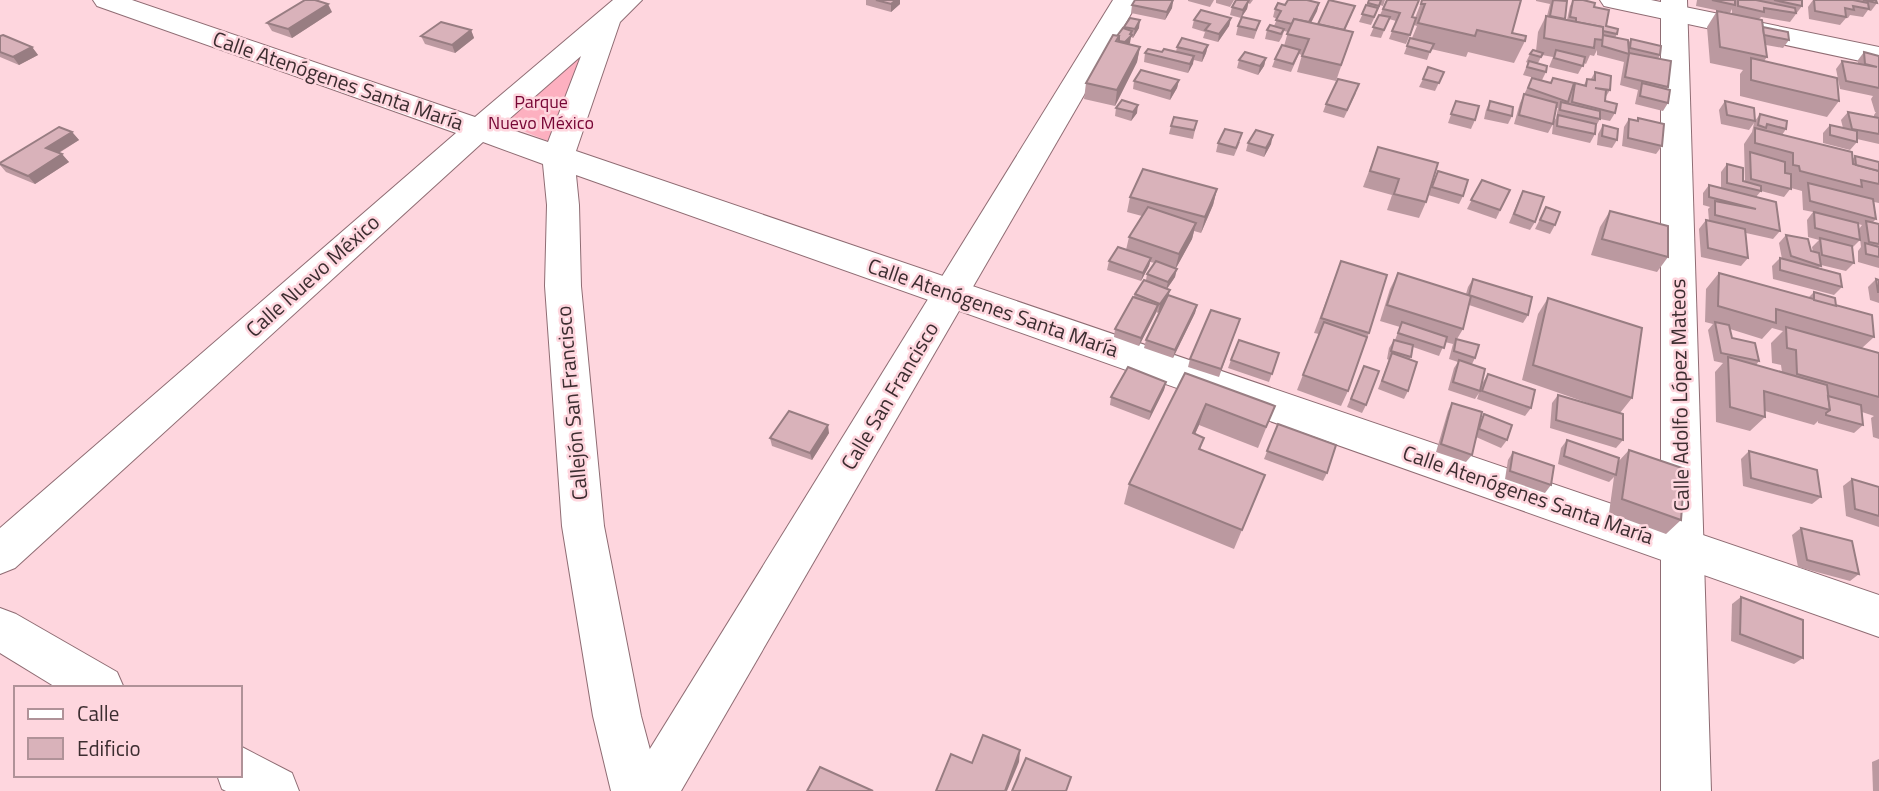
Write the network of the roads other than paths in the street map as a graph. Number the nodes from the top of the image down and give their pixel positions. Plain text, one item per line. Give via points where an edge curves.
1 (106, 0) edge
2 (1126, 0) edge
3 (1613, 0) edge
4 (1674, 7) edge
5 (619, 9) edge
6 (1879, 55) edge
7 (479, 129) junction
8 (558, 157) junction
9 (951, 293) junction
10 (1683, 549) junction
11 (0, 555) edge
12 (1879, 616) edge
13 (0, 629) edge
14 (97, 686) edge
15 (242, 772) edge
16 (274, 791) edge
17 (636, 791) edge
18 (653, 791) edge
19 (1686, 791) edge

1 - 7 street, Calle Atenógenes Santa María
2 - 9 street, Calle San Francisco
3 - 4 street
4 - 6 street
4 - 10 street, Calle Adolfo López Mateos
5 - 7 street, Calle Nuevo México
5 - 8 street, Callejón San Francisco
7 - 8 street, Calle Atenógenes Santa María
7 - 11 street, Calle Nuevo México
8 - 9 street, Calle Atenógenes Santa María
8 - 17 street, Callejón San Francisco via 563,205 562,286 583,527 617,716
9 - 10 street, Calle Atenógenes Santa María
9 - 18 street, Calle San Francisco
10 - 12 street, Calle Atenógenes Santa María
10 - 19 street, Calle Adolfo López Mateos
13 - 14 street
15 - 16 street

